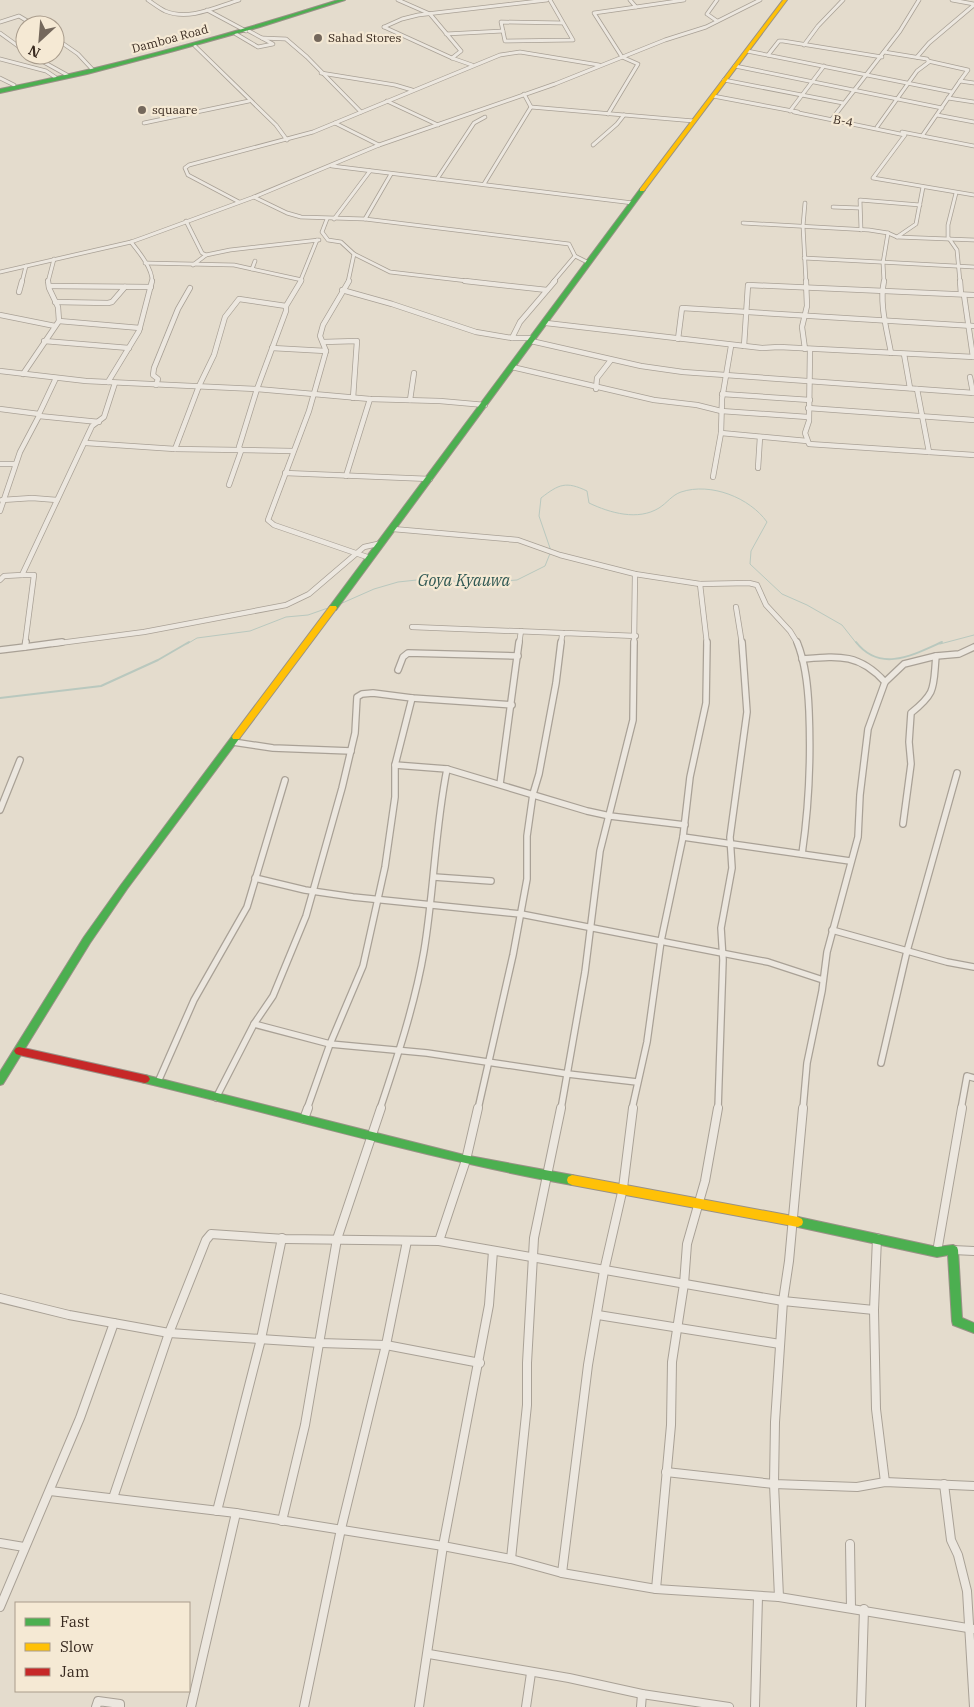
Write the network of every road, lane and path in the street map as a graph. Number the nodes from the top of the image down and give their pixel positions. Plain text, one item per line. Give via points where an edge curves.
1 (148, 0) edge
2 (239, 0) edge
3 (335, 0) edge
4 (398, 0) edge
5 (524, 0) edge
6 (548, 0) edge
7 (630, 0) edge
8 (684, 0) edge
9 (716, 0) edge
10 (760, 0) edge
11 (785, 0) edge
12 (843, 0) edge
13 (919, 0) edge
14 (952, 0) edge
15 (528, 2) junction
16 (974, 4) edge
17 (636, 6) junction
18 (207, 10) junction
19 (430, 14) junction
20 (15, 17) edge
21 (717, 21) junction
22 (0, 22) edge
23 (563, 22) junction
24 (503, 31) junction
25 (243, 32) junction
26 (0, 33) edge
27 (446, 34) junction
28 (262, 38) junction
29 (15, 43) edge
30 (65, 45) edge
31 (804, 45) junction
32 (195, 46) junction
33 (747, 51) junction
34 (884, 52) junction
35 (768, 55) junction
36 (622, 57) junction
37 (882, 57) junction
38 (917, 57) junction
39 (452, 58) junction
40 (0, 59) edge
41 (928, 61) junction
42 (49, 65) edge
43 (472, 65) junction
44 (601, 65) junction
45 (735, 66) junction
46 (824, 66) junction
47 (92, 69) junction
48 (321, 73) junction
49 (67, 75) junction
50 (866, 75) junction
51 (55, 77) junction
52 (0, 78) edge
53 (724, 80) junction
54 (813, 81) junction
55 (960, 81) junction
56 (909, 83) junction
57 (974, 83) edge
58 (14, 85) junction
59 (0, 89) edge
60 (856, 89) junction
61 (412, 90) junction
62 (952, 92) junction
63 (524, 94) junction
64 (802, 94) junction
65 (713, 96) junction
66 (897, 98) junction
67 (948, 98) junction
68 (249, 101) junction
69 (387, 101) junction
70 (974, 102) edge
71 (843, 103) junction
72 (531, 107) junction
73 (942, 108) junction
74 (792, 111) junction
75 (361, 112) junction
76 (474, 112) junction
77 (608, 114) junction
78 (624, 115) junction
79 (936, 115) junction
80 (832, 119) junction
81 (694, 121) junction
82 (974, 122) edge
83 (144, 123) dead end
84 (335, 123) junction
85 (438, 124) junction
86 (877, 128) junction
87 (922, 136) junction
88 (287, 140) junction
89 (379, 145) junction
90 (592, 145) dead end
91 (974, 146) edge
92 (330, 165) junction
93 (370, 171) junction
94 (391, 174) junction
95 (437, 179) junction
96 (484, 184) junction
97 (923, 187) junction
98 (956, 193) junction
99 (974, 195) edge
100 (254, 197) junction
101 (239, 202) junction
102 (633, 203) junction
103 (806, 203) dead end
104 (920, 205) junction
105 (833, 207) dead end
106 (859, 208) junction
107 (327, 219) junction
108 (334, 219) junction
109 (365, 219) junction
110 (186, 221) junction
111 (743, 223) dead end
112 (803, 226) junction
113 (861, 230) junction
114 (888, 233) junction
115 (897, 237) junction
116 (317, 240) junction
117 (328, 240) junction
118 (951, 240) junction
119 (974, 240) edge
120 (131, 242) junction
121 (354, 254) junction
122 (206, 256) junction
123 (575, 256) junction
124 (804, 258) junction
125 (54, 259) junction
126 (255, 261) dead end
127 (145, 263) junction
128 (589, 263) junction
129 (883, 264) junction
130 (193, 265) junction
131 (26, 266) junction
132 (958, 266) junction
133 (974, 267) edge
134 (252, 269) junction
135 (0, 272) edge
136 (302, 280) junction
137 (49, 286) junction
138 (125, 286) junction
139 (151, 287) junction
140 (805, 287) junction
141 (190, 288) dead end
142 (342, 290) junction
143 (547, 290) junction
144 (882, 291) junction
145 (18, 292) dead end
146 (963, 295) junction
147 (974, 295) edge
148 (55, 302) junction
149 (286, 306) junction
150 (745, 312) junction
151 (0, 315) edge
152 (802, 316) junction
153 (59, 321) junction
154 (886, 322) junction
155 (546, 323) junction
156 (55, 326) junction
157 (968, 326) junction
158 (974, 326) edge
159 (140, 328) junction
160 (512, 338) junction
161 (678, 339) junction
162 (532, 340) junction
163 (44, 341) junction
164 (323, 342) junction
165 (731, 346) junction
166 (744, 346) junction
167 (129, 348) junction
168 (272, 348) junction
169 (808, 349) junction
170 (326, 351) junction
171 (891, 353) junction
172 (904, 354) junction
173 (974, 357) edge
174 (611, 360) junction
175 (512, 367) junction
176 (0, 371) edge
177 (414, 373) dead end
178 (23, 374) junction
179 (726, 376) junction
180 (970, 377) dead end
181 (56, 378) junction
182 (809, 380) junction
183 (108, 382) junction
184 (115, 383) junction
185 (156, 385) junction
186 (199, 386) junction
187 (910, 388) junction
188 (257, 389) junction
189 (596, 389) junction
190 (917, 389) junction
191 (973, 393) edge
192 (722, 394) junction
193 (314, 395) junction
194 (353, 398) junction
195 (370, 399) junction
196 (410, 400) junction
197 (810, 400) junction
198 (485, 405) junction
199 (808, 408) junction
200 (0, 409) edge
201 (722, 411) junction
202 (39, 415) junction
203 (808, 417) junction
204 (924, 417) junction
205 (974, 420) edge
206 (99, 422) junction
207 (721, 433) junction
208 (760, 437) junction
209 (807, 441) junction
210 (86, 443) junction
211 (175, 449) junction
212 (241, 451) junction
213 (293, 451) junction
214 (929, 452) junction
215 (974, 456) edge
216 (0, 464) edge
217 (16, 464) junction
218 (758, 468) dead end
219 (286, 473) junction
220 (346, 476) junction
221 (713, 477) dead end
222 (430, 479) junction
223 (229, 485) dead end
224 (2, 500) edge
225 (57, 500) junction
226 (0, 511) edge
227 (393, 529) junction
228 (382, 543) junction
229 (356, 554) junction
230 (370, 558) junction
231 (22, 574) junction
232 (635, 574) junction
233 (0, 580) edge
234 (700, 584) junction
235 (736, 608) dead end
236 (412, 626) dead end
237 (521, 631) junction
238 (563, 633) junction
239 (636, 636) junction
240 (25, 647) junction
241 (974, 648) edge
242 (0, 650) edge
243 (518, 656) junction
244 (936, 656) junction
245 (802, 659) junction
246 (398, 670) dead end
247 (884, 682) junction
248 (412, 698) junction
249 (512, 705) junction
250 (233, 742) junction
251 (350, 751) junction
252 (20, 760) dead end
253 (395, 765) junction
254 (447, 769) junction
255 (957, 773) dead end
256 (285, 780) dead end
257 (500, 784) junction
258 (533, 794) junction
259 (0, 810) edge
260 (610, 816) junction
261 (903, 824) dead end
262 (684, 825) junction
263 (683, 837) junction
264 (730, 845) junction
265 (802, 854) junction
266 (850, 861) junction
267 (434, 877) junction
268 (255, 878) junction
269 (491, 881) dead end
270 (313, 892) junction
271 (379, 899) junction
272 (431, 905) junction
273 (520, 914) junction
274 (591, 928) junction
275 (832, 930) junction
276 (661, 941) junction
277 (907, 951) junction
278 (722, 952) junction
279 (974, 966) edge
280 (823, 980) junction
281 (254, 1024) junction
282 (330, 1044) junction
283 (400, 1050) junction
284 (19, 1051) junction
285 (490, 1062) junction
286 (881, 1062) dead end
287 (568, 1074) junction
288 (1, 1077) edge
289 (974, 1078) edge
290 (158, 1082) junction
291 (638, 1082) junction
292 (216, 1098) junction
293 (304, 1119) junction
294 (372, 1138) junction
295 (466, 1160) junction
296 (547, 1176) junction
297 (623, 1188) junction
298 (697, 1203) junction
299 (793, 1222) junction
300 (282, 1238) junction
301 (877, 1238) junction
302 (337, 1239) junction
303 (407, 1241) junction
304 (438, 1241) junction
305 (954, 1250) junction
306 (974, 1250) edge
307 (493, 1251) junction
308 (937, 1252) junction
309 (533, 1257) junction
310 (604, 1271) junction
311 (684, 1284) junction
312 (0, 1298) edge
313 (782, 1301) junction
314 (874, 1310) junction
315 (598, 1315) junction
316 (114, 1323) junction
317 (974, 1328) edge
318 (677, 1329) junction
319 (169, 1333) junction
320 (261, 1338) junction
321 (320, 1343) junction
322 (780, 1344) junction
323 (386, 1345) junction
324 (480, 1363) junction
325 (666, 1472) junction
326 (885, 1482) junction
327 (774, 1484) junction
328 (944, 1484) junction
329 (974, 1486) edge
330 (50, 1491) junction
331 (113, 1498) junction
332 (217, 1511) junction
333 (236, 1513) junction
334 (282, 1521) junction
335 (341, 1529) junction
336 (0, 1543) edge
337 (850, 1544) dead end
338 (443, 1546) junction
339 (24, 1547) junction
340 (511, 1559) junction
341 (562, 1573) junction
342 (656, 1589) junction
343 (758, 1597) junction
344 (779, 1597) junction
345 (0, 1607) edge
346 (852, 1608) junction
347 (864, 1610) junction
348 (972, 1628) edge
349 (429, 1654) junction
350 (531, 1673) junction
351 (642, 1694) junction
352 (96, 1707) edge
353 (120, 1707) edge
354 (191, 1707) edge
355 (304, 1707) edge
356 (419, 1707) edge
357 (526, 1707) edge
358 (640, 1707) edge
359 (729, 1707) edge
360 (754, 1707) edge
361 (861, 1707) edge
362 (974, 1707) edge

1 - 18 street via 170,12
2 - 18 street
3 - 25 main road, Damboa Road
4 - 19 street
5 - 15 street
6 - 15 street
6 - 23 street
7 - 17 street
8 - 17 street
9 - 21 street via 707,14
10 - 21 street
11 - 33 main road
12 - 31 street
13 - 34 street
14 - 16 street
15 - 19 street
16 - 38 street
17 - 36 street via 594,13
18 - 25 street
19 - 27 street
19 - 39 street via 404,18 384,27
20 - 22 street
21 - 36 street
23 - 24 street via 501,22
23 - 24 street via 573,40 505,41
24 - 27 street
25 - 28 street
25 - 28 street via 258,47 272,44
25 - 32 main road, Damboa Road
25 - 47 main road, Damboa Road
26 - 29 street
27 - 39 street via 461,52
28 - 48 street via 286,39
30 - 47 street
31 - 35 street via 779,41
31 - 37 street
32 - 59 main road, Damboa Road via 113,67
32 - 68 street
33 - 35 street
33 - 45 main road
34 - 37 street
34 - 38 street
35 - 46 street
36 - 44 street
36 - 77 street via 638,64
37 - 50 street
38 - 41 street
39 - 43 street
40 - 51 street via 46,71
41 - 55 street via 968,70
41 - 56 street
42 - 49 street
43 - 44 street via 511,52
43 - 61 street
44 - 63 street
45 - 53 main road
45 - 54 street
46 - 50 street
46 - 54 street
47 - 49 main road, Damboa Road
48 - 61 street
48 - 75 street
49 - 51 main road, Damboa Road
50 - 56 street
50 - 60 street
51 - 58 main road, Damboa Road
52 - 58 street
53 - 64 street
53 - 65 main road
54 - 60 street
54 - 64 street
55 - 57 street
55 - 62 street
56 - 62 street
56 - 66 street
58 - 59 main road, Damboa Road
60 - 66 street
60 - 71 street
61 - 69 street
62 - 67 street
63 - 72 street
63 - 76 street
64 - 71 street
64 - 74 street via 794,102
65 - 74 street, B-4
65 - 81 main road
66 - 73 street
66 - 86 street
67 - 70 street
67 - 73 street
68 - 83 street
68 - 88 street
69 - 75 street
69 - 85 street
71 - 80 street
72 - 77 street
72 - 96 street
73 - 79 street
74 - 80 street, B-4
74 - 97 street via 905,135 873,178
75 - 84 street
76 - 85 street
76 - 95 street via 486,117 474,123
77 - 78 street
78 - 81 street
78 - 90 street
79 - 82 street
79 - 87 street
80 - 86 street, B-4
81 - 102 main road
84 - 88 street
84 - 89 street
85 - 89 street
86 - 87 street, B-4
87 - 91 street, B-4
88 - 101 street via 185,168 188,175
89 - 92 street
92 - 93 street
92 - 100 street
93 - 94 street
93 - 108 street
94 - 95 street
94 - 109 street
95 - 96 street
96 - 102 street
97 - 98 street
97 - 104 street
98 - 99 street
98 - 118 street via 948,225
100 - 101 street
100 - 107 street via 287,213
101 - 110 street
102 - 128 main road
103 - 112 street
104 - 106 street via 860,200
104 - 115 street via 916,224
105 - 106 street
106 - 113 street
107 - 108 street
107 - 117 street via 322,232
108 - 109 street
109 - 123 street via 569,244
110 - 120 street
110 - 122 street
111 - 112 street
112 - 113 street
112 - 124 street
113 - 114 street
114 - 115 street
114 - 129 street
115 - 118 street
116 - 117 street
116 - 122 street via 230,250
116 - 136 street
117 - 121 street via 341,242
118 - 119 street
118 - 132 street via 957,250
120 - 125 street
120 - 127 street
121 - 142 street via 350,278
121 - 143 street via 390,272 405,275
122 - 130 street
123 - 128 street
123 - 143 street
124 - 129 street
124 - 140 street
125 - 131 street
125 - 137 street
126 - 134 street
127 - 130 street
127 - 139 street via 152,277
128 - 155 main road
129 - 132 street
129 - 144 street via 885,278
130 - 134 street via 234,265
131 - 135 street
131 - 145 street
132 - 133 street
132 - 146 street
134 - 136 street
136 - 149 street
137 - 138 street
137 - 148 street
138 - 139 street
138 - 148 street via 112,302
139 - 159 street
140 - 144 street
140 - 150 street via 748,285
140 - 152 street via 807,306
141 - 185 street via 154,368 153,375 158,379
142 - 160 street via 466,329
142 - 164 street via 323,325 320,336
143 - 160 street via 520,322
144 - 146 street
144 - 154 street
146 - 147 street
146 - 157 street
148 - 153 street via 60,313
149 - 168 street
149 - 186 street via 238,300 225,317 214,355
150 - 152 street
150 - 161 street via 682,308
150 - 166 street
151 - 156 street
152 - 154 street
152 - 169 street via 802,334
153 - 156 street
153 - 159 street
154 - 157 street
154 - 171 street
155 - 161 street
155 - 162 main road
156 - 163 street
157 - 158 street
157 - 173 street
159 - 167 street
160 - 162 street
161 - 165 street
162 - 174 street
162 - 175 main road
163 - 167 street
163 - 178 street
164 - 170 street
164 - 194 street via 357,341
165 - 166 street
165 - 179 street
166 - 169 street
167 - 183 street
168 - 170 street
168 - 188 street
169 - 171 street
169 - 182 street
170 - 193 street
171 - 172 street
172 - 173 street
172 - 187 street
174 - 179 street
174 - 189 street via 597,378
175 - 189 street
175 - 198 main road
176 - 178 street
177 - 196 street
178 - 181 street
179 - 182 street
179 - 192 street
180 - 191 street
181 - 183 street
181 - 202 street
182 - 187 street
182 - 197 street
183 - 184 street
184 - 185 street
184 - 206 street via 104,417
185 - 186 street
186 - 188 street
186 - 211 street
187 - 190 street
188 - 193 street
188 - 212 street
189 - 201 street
190 - 191 street
190 - 204 street
192 - 197 street
192 - 201 street
193 - 194 street
193 - 213 street
194 - 195 street
195 - 196 street
195 - 220 street
196 - 198 street
197 - 199 street
198 - 222 main road
199 - 203 street
199 - 204 street
200 - 202 street
201 - 203 street
201 - 207 street
202 - 206 street
202 - 217 street
203 - 209 street
204 - 205 street
204 - 214 street
206 - 210 street via 92,426
207 - 208 street
207 - 221 street
208 - 209 street
208 - 218 street
209 - 214 street via 808,444 835,447
210 - 211 street
210 - 225 street
211 - 212 street
212 - 213 street
212 - 223 street
213 - 219 street
214 - 215 street
216 - 217 street
217 - 224 street
219 - 220 street
219 - 229 street via 268,520 274,525
220 - 222 street
222 - 227 main road
224 - 225 street
224 - 226 street
225 - 231 street
227 - 228 main road
227 - 232 street via 518,540 560,556
228 - 229 street via 364,546
228 - 230 main road
229 - 230 street
229 - 240 street via 309,594 286,605 144,632
230 - 250 main road
231 - 233 street via 4,576
231 - 240 street via 34,575
232 - 234 street
232 - 239 street
234 - 245 street via 757,585 766,605 798,644
234 - 262 street via 707,645 706,703 690,777
235 - 264 street via 744,654 747,712
236 - 237 street
237 - 238 street
237 - 243 street
238 - 239 street
238 - 258 street
239 - 260 street via 633,720
240 - 242 street
241 - 244 street via 959,654
243 - 246 street via 408,654
243 - 249 street
244 - 247 street via 904,664
244 - 261 street via 933,687 928,699 911,713 911,764
245 - 247 street via 842,657 861,660 874,668
245 - 265 street via 807,678 811,750
247 - 266 street via 868,729 858,837
248 - 249 street
248 - 251 street via 373,693 357,697 355,733
248 - 253 street
249 - 257 street
250 - 251 street via 273,748
250 - 284 main road via 87,940
251 - 270 street
252 - 259 street
253 - 254 street
253 - 271 street via 395,797
254 - 257 street
254 - 267 street
255 - 277 street
256 - 268 street
257 - 258 street
258 - 260 street
258 - 273 street via 527,836 527,879
260 - 262 street
260 - 274 street via 600,851
262 - 263 street
263 - 264 street
263 - 276 street
264 - 265 street
264 - 278 street via 732,868 721,928
265 - 266 street
266 - 275 street
267 - 269 street
267 - 272 street
268 - 270 street
268 - 290 street via 247,907 194,1000
270 - 271 street
270 - 281 street via 273,996
271 - 272 street
271 - 282 street via 363,966
272 - 273 street
272 - 283 street via 424,953
273 - 274 street
273 - 285 street
274 - 276 street
274 - 287 street
275 - 277 street
275 - 280 street
276 - 278 street
276 - 291 street
277 - 279 street
277 - 286 street
278 - 280 street via 768,962
278 - 298 street via 718,1107 705,1181
280 - 299 street via 807,1063
281 - 282 street
281 - 292 street
282 - 283 street
282 - 293 street
283 - 285 street
283 - 294 street
284 - 288 main road
284 - 290 main road
285 - 287 street
285 - 295 street
287 - 291 street
287 - 296 street
289 - 308 street via 967,1076
290 - 292 main road
291 - 297 street
292 - 293 main road
293 - 294 main road
294 - 295 main road
294 - 302 street
295 - 296 main road
295 - 304 street
296 - 297 main road
296 - 309 street
297 - 298 main road
297 - 310 street
298 - 299 main road
298 - 311 street via 687,1244
299 - 301 main road
299 - 313 street
300 - 302 street
300 - 319 street via 211,1234
300 - 320 street
301 - 308 main road
301 - 314 street
302 - 303 street
302 - 321 street
303 - 304 street
303 - 323 street
304 - 307 street
305 - 306 street
305 - 308 main road
305 - 317 main road via 957,1321
307 - 309 street
307 - 324 street
309 - 310 street
309 - 340 street via 527,1405
310 - 311 street
310 - 315 street
311 - 313 street
311 - 318 street
312 - 316 street
313 - 314 street
313 - 322 street
314 - 326 street via 876,1409
315 - 318 street
315 - 341 street via 588,1365
316 - 319 street
316 - 330 street
318 - 322 street
318 - 325 street
319 - 320 street
319 - 331 street
320 - 321 street
320 - 332 street
321 - 323 street
321 - 334 street
322 - 327 street
323 - 324 street
323 - 335 street
324 - 338 street
325 - 327 street
325 - 342 street
326 - 327 street via 857,1488
326 - 328 street
327 - 344 street
328 - 329 street
328 - 348 street via 951,1540 967,1591
330 - 331 street
330 - 339 street
331 - 332 street
332 - 333 street
333 - 334 street
333 - 354 street
334 - 335 street
335 - 338 street
335 - 355 street
336 - 339 street
337 - 346 street
338 - 340 street
338 - 349 street
339 - 345 street
340 - 341 street
341 - 342 street
342 - 343 street
343 - 344 street
343 - 360 street
344 - 346 street
346 - 347 street
347 - 348 street
347 - 361 street
348 - 362 street
349 - 350 street
349 - 356 street
350 - 351 street
350 - 357 street
351 - 358 street
351 - 359 street
352 - 353 street via 98,1701 120,1704

